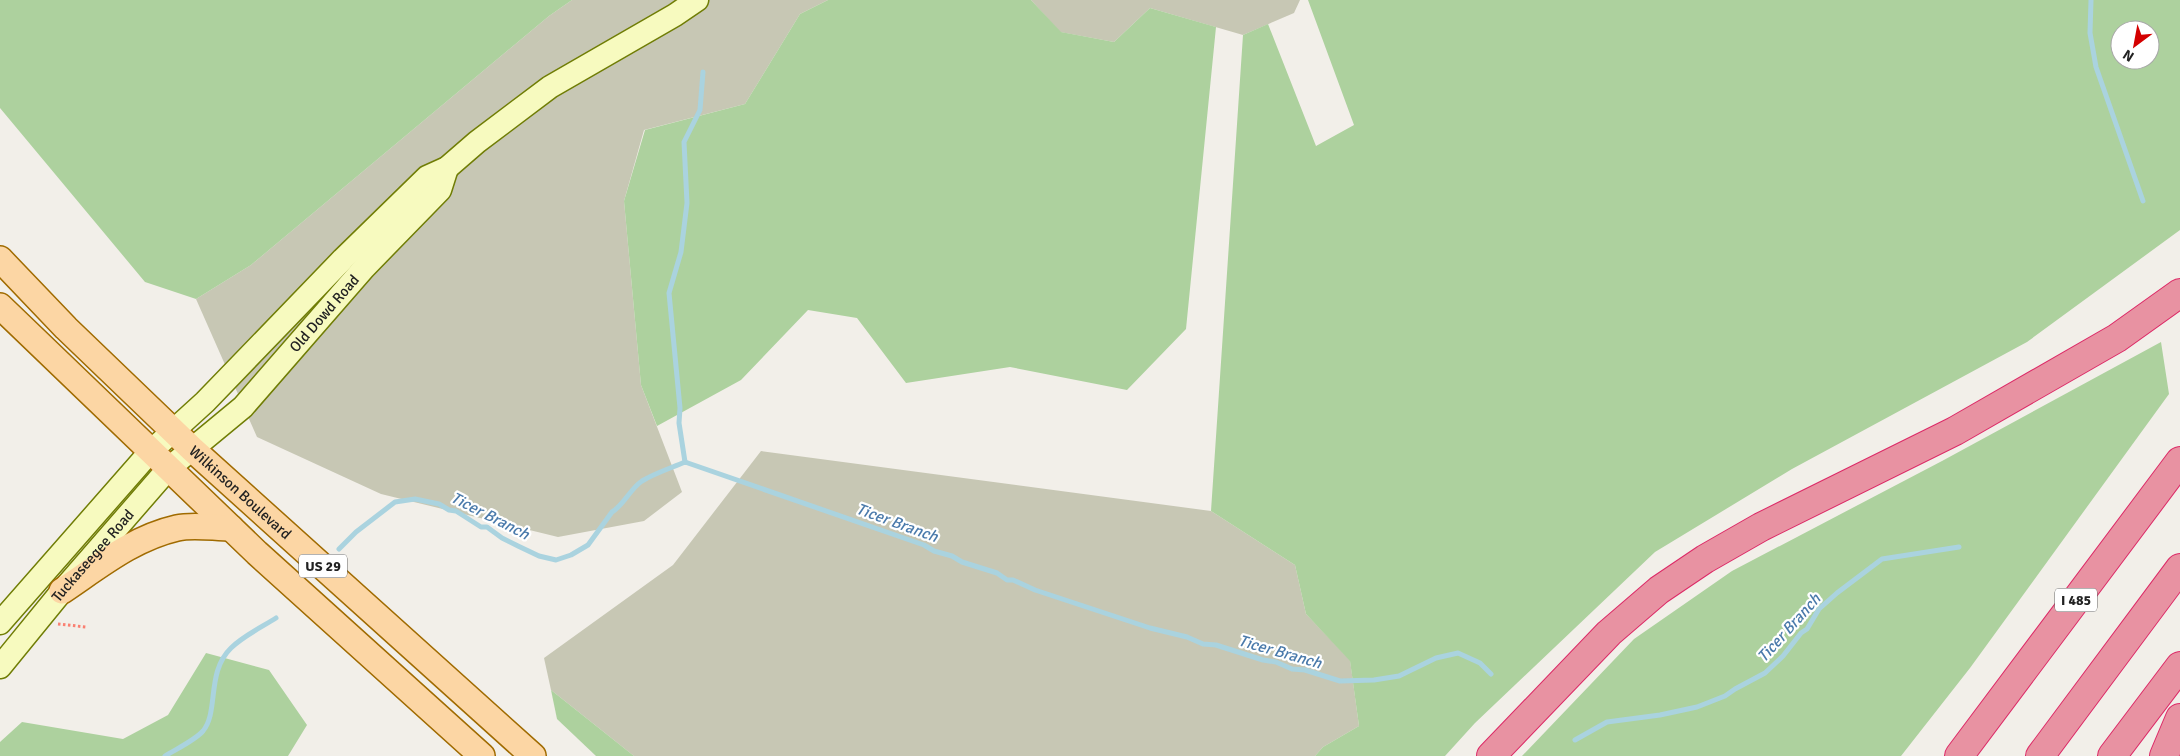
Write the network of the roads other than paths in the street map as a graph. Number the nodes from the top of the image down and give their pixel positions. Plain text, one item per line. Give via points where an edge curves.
1 (697, 0) edge
2 (447, 168) junction
3 (0, 259) edge
4 (2180, 294) edge
5 (0, 306) edge
6 (174, 432) junction
7 (192, 449) junction
8 (150, 452) junction
9 (2180, 461) edge
10 (168, 469) junction
11 (231, 528) junction
12 (2180, 568) edge
13 (62, 591) junction
14 (0, 623) edge
15 (4, 662) edge
16 (2180, 666) edge
17 (2180, 718) edge
18 (1962, 750) edge
19 (482, 756) edge
20 (533, 756) edge
21 (1491, 756) edge
22 (2040, 756) edge
23 (2112, 756) edge
24 (2164, 756) edge

1 - 2 street, Old Dowd Road via 550,87
2 - 6 street, Old Dowd Road via 427,177 408,195
2 - 7 street, Old Dowd Road via 440,190 364,268 244,407
3 - 6 main road, Wilkinson Boulevard / US 29
4 - 21 highway via 2117,338 1955,431 1761,527 1705,559 1659,590 1609,633
5 - 8 main road, Wilkinson Boulevard / US 29
6 - 7 main road, Wilkinson Boulevard / US 29
6 - 8 street, Tuckaseegee Road
7 - 10 street, Tuckaseegee Road
7 - 20 main road, Wilkinson Boulevard / US 29
8 - 10 main road, Wilkinson Boulevard / US 29
8 - 14 street, Tuckaseegee Road
9 - 18 highway, I 485
10 - 11 main road, Wilkinson Boulevard / US 29
10 - 13 street, Tuckaseegee Road
11 - 13 main road via 178,527 128,546
11 - 19 main road, Wilkinson Boulevard / US 29
12 - 22 highway
13 - 15 street, Tuckaseegee Road
16 - 23 highway
17 - 24 highway

